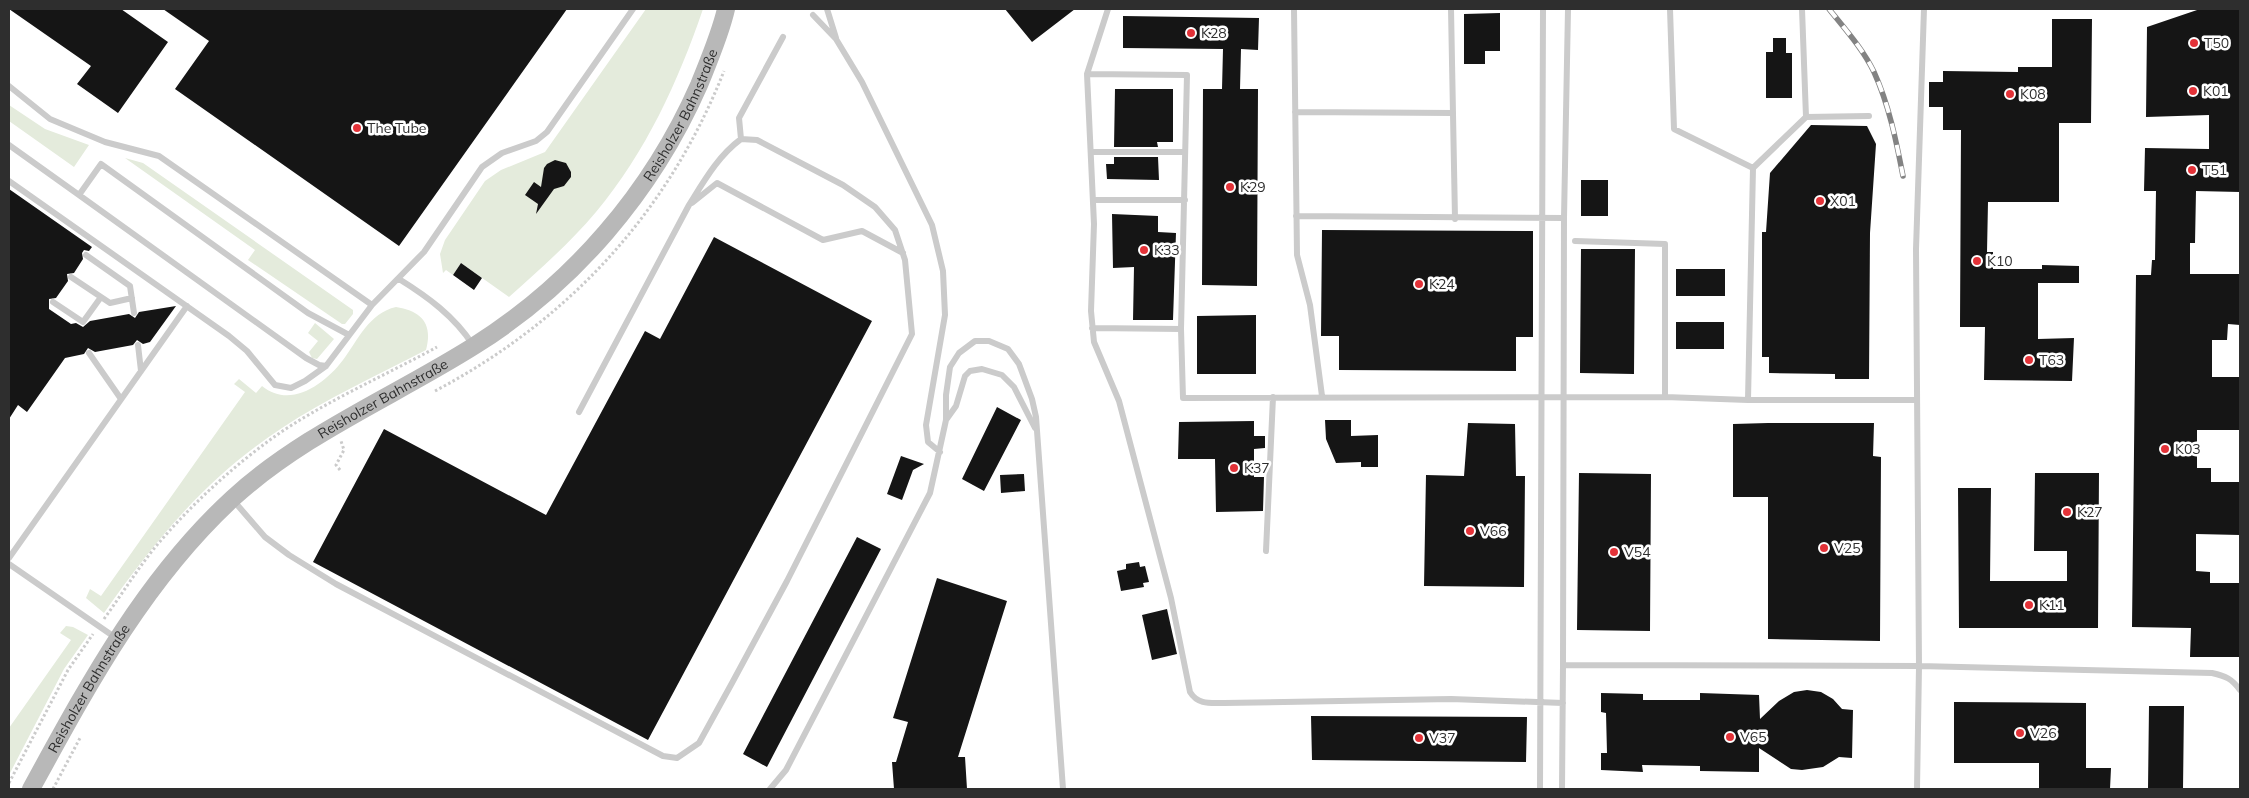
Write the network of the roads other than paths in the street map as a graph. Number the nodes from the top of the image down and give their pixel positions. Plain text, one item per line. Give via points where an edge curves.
1 (633, 9) edge
2 (726, 9) edge
3 (827, 9) edge
4 (1108, 9) edge
5 (1294, 9) edge
6 (1451, 9) edge
7 (1544, 9) edge
8 (1568, 9) edge
9 (1670, 9) edge
10 (1802, 9) edge
11 (1924, 9) edge
12 (813, 15) dead end
13 (783, 37) dead end
14 (836, 39) junction
15 (1087, 74) junction
16 (9, 86) edge
17 (1295, 112) junction
18 (1453, 113) junction
19 (1869, 116) dead end
20 (1806, 117) junction
21 (741, 139) junction
22 (9, 145) edge
23 (1091, 152) junction
24 (1185, 152) junction
25 (1753, 168) junction
26 (9, 181) edge
27 (79, 195) junction
28 (1093, 200) junction
29 (1185, 200) junction
30 (689, 205) junction
31 (1296, 216) junction
32 (1542, 218) junction
33 (1564, 218) junction
34 (1455, 219) junction
35 (1575, 240) dead end
36 (903, 253) junction
37 (86, 255) dead end
38 (71, 277) dead end
39 (399, 279) junction
40 (101, 297) junction
41 (132, 298) junction
42 (53, 302) dead end
43 (372, 305) junction
44 (186, 306) junction
45 (134, 313) dead end
46 (1092, 328) junction
47 (1181, 329) junction
48 (349, 335) junction
49 (138, 344) dead end
50 (474, 346) junction
51 (90, 353) dead end
52 (326, 366) junction
53 (141, 371) junction
54 (1322, 396) junction
55 (1273, 397) junction
56 (1542, 397) junction
57 (1566, 397) junction
58 (1666, 397) junction
59 (121, 399) junction
60 (1748, 400) junction
61 (1916, 400) junction
62 (579, 412) dead end
63 (946, 420) junction
64 (1036, 429) junction
65 (940, 452) junction
66 (232, 498) junction
67 (1266, 551) dead end
68 (9, 558) edge
69 (9, 564) edge
70 (116, 638) junction
71 (1563, 665) junction
72 (1919, 666) junction
73 (2240, 690) edge
74 (1540, 703) junction
75 (1563, 703) junction
76 (31, 789) edge
77 (770, 789) edge
78 (1063, 789) edge
79 (1540, 789) edge
80 (1562, 789) edge
81 (1917, 789) edge

1 - 39 lane via 547,132 536,141 502,152 482,167 424,252
2 - 50 main road, Reisholzer Bahnstraße via 710,59 684,118 647,180 617,221 540,297
3 - 14 lane
4 - 15 lane
5 - 17 lane
6 - 18 lane
7 - 32 lane
8 - 33 lane
9 - 25 lane via 1674,129
10 - 20 lane
11 - 61 lane via 1916,249
12 - 14 lane
13 - 21 lane via 739,118
14 - 65 lane via 862,82 932,225 943,271 945,315 926,425 928,442
15 - 23 lane
15 - 24 lane via 1187,76
16 - 43 lane via 50,119 105,142 159,156
17 - 18 lane
17 - 31 lane
18 - 34 lane
19 - 20 lane
20 - 25 lane
21 - 30 lane via 728,148
21 - 36 lane via 757,140 786,154 843,185 875,207 895,230
22 - 27 lane
23 - 24 lane
23 - 28 lane
24 - 29 lane
25 - 60 lane
26 - 44 lane
27 - 48 lane via 101,164 308,313
27 - 52 lane via 306,358
28 - 29 lane
28 - 46 lane
29 - 47 lane
30 - 36 lane via 717,183 823,240 862,231
30 - 62 lane
31 - 34 lane
31 - 54 lane via 1297,254 1310,305
32 - 33 lane
32 - 34 lane
32 - 56 lane
33 - 57 lane
35 - 58 lane via 1665,244
36 - 66 lane via 912,334 788,581 699,743 677,758 663,756 336,584 266,537
37 - 41 lane via 130,286
38 - 40 lane
39 - 43 lane
39 - 50 lane via 458,322
40 - 41 lane via 110,303
40 - 42 lane via 83,322
41 - 45 lane
43 - 48 lane
44 - 52 lane via 229,336 275,385 291,388
44 - 53 lane
46 - 47 lane
46 - 74 lane via 1094,342 1119,401 1194,699 1224,703 1451,699
47 - 55 lane via 1183,398
48 - 52 lane
49 - 53 lane
50 - 66 main road, Reisholzer Bahnstraße via 287,455
51 - 59 lane
53 - 59 lane
54 - 55 lane
54 - 56 lane
55 - 67 lane
56 - 57 lane
56 - 74 lane
57 - 58 lane
57 - 71 lane
58 - 60 lane
59 - 68 lane
60 - 61 lane
61 - 72 lane
63 - 64 lane via 956,406 965,376 982,369 993,370 1002,374 1014,387
63 - 64 lane via 950,366 959,353 975,341 989,341 1008,349 1018,364 1032,399
63 - 65 lane
64 - 78 lane
65 - 77 lane via 930,493 786,770
66 - 70 main road, Reisholzer Bahnstraße via 163,573
69 - 70 lane
70 - 76 main road, Reisholzer Bahnstraße
71 - 72 lane
71 - 75 lane
72 - 73 lane via 2212,673 2234,681
72 - 81 lane
74 - 75 lane
74 - 79 lane
75 - 80 lane

